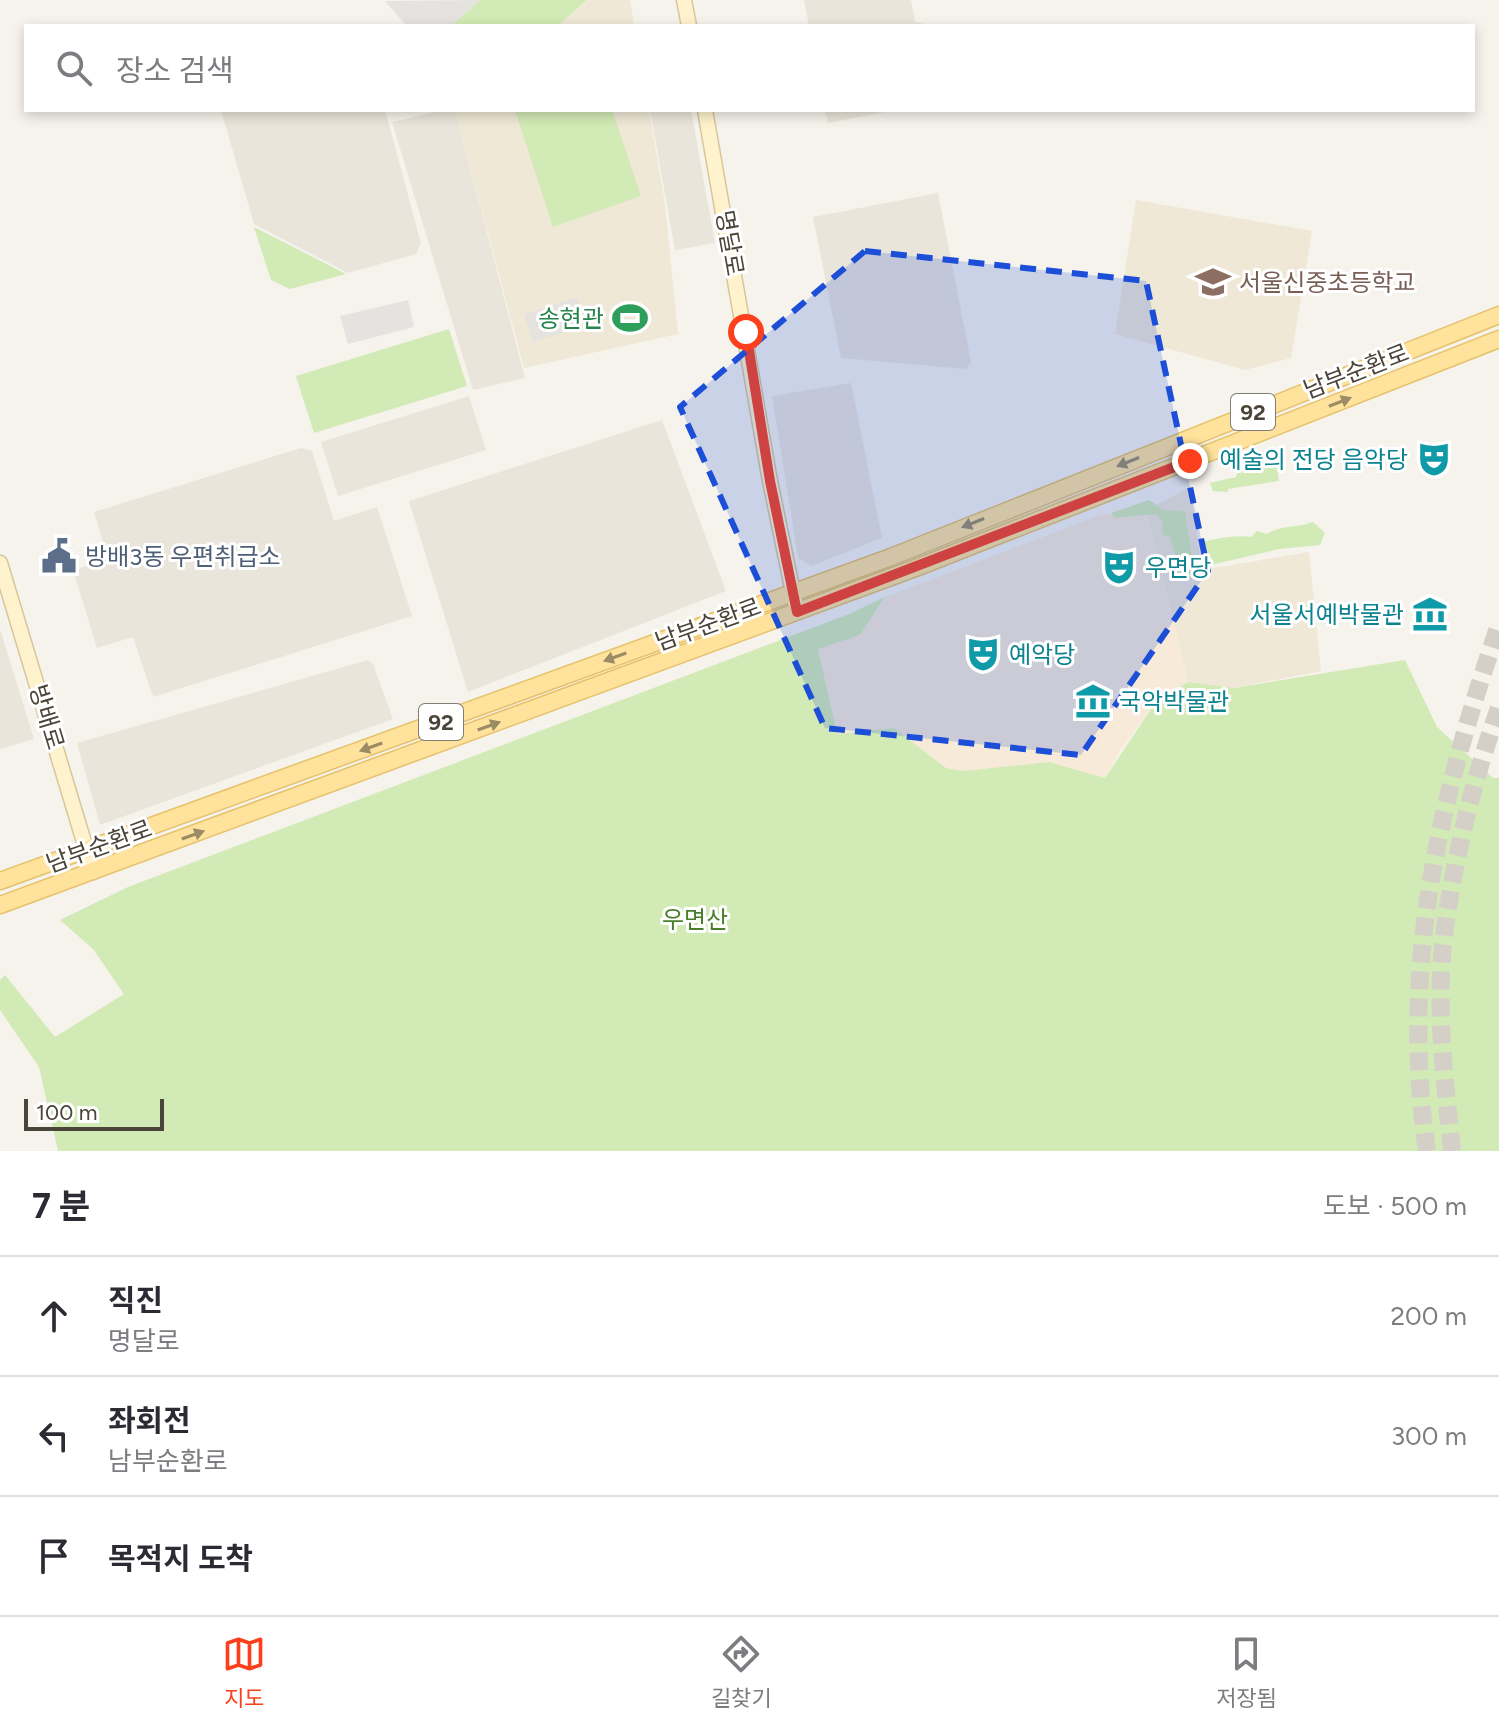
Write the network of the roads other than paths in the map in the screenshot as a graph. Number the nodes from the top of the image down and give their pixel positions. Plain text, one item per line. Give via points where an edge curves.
1 (684, 0) edge
2 (689, 24) edge
3 (705, 112) edge
4 (1499, 315) edge
5 (1499, 339) edge
6 (0, 563) edge
7 (794, 593) junction
8 (797, 612) junction
9 (87, 850) junction
10 (93, 872) junction
11 (0, 881) edge
12 (0, 905) edge

1 - 2 main road
3 - 7 main road, 명달로
4 -> 7 main road, 남부순환로 / 92
8 -> 5 main road, 남부순환로 / 92
6 - 9 main road, 방배로
7 - 8 main road, 명달로
7 -> 9 main road, 남부순환로 / 92
10 -> 8 main road, 남부순환로 / 92
9 - 10 main road, 방배로
9 - 11 main road, 남부순환로 / 92
10 - 12 main road, 남부순환로 / 92

